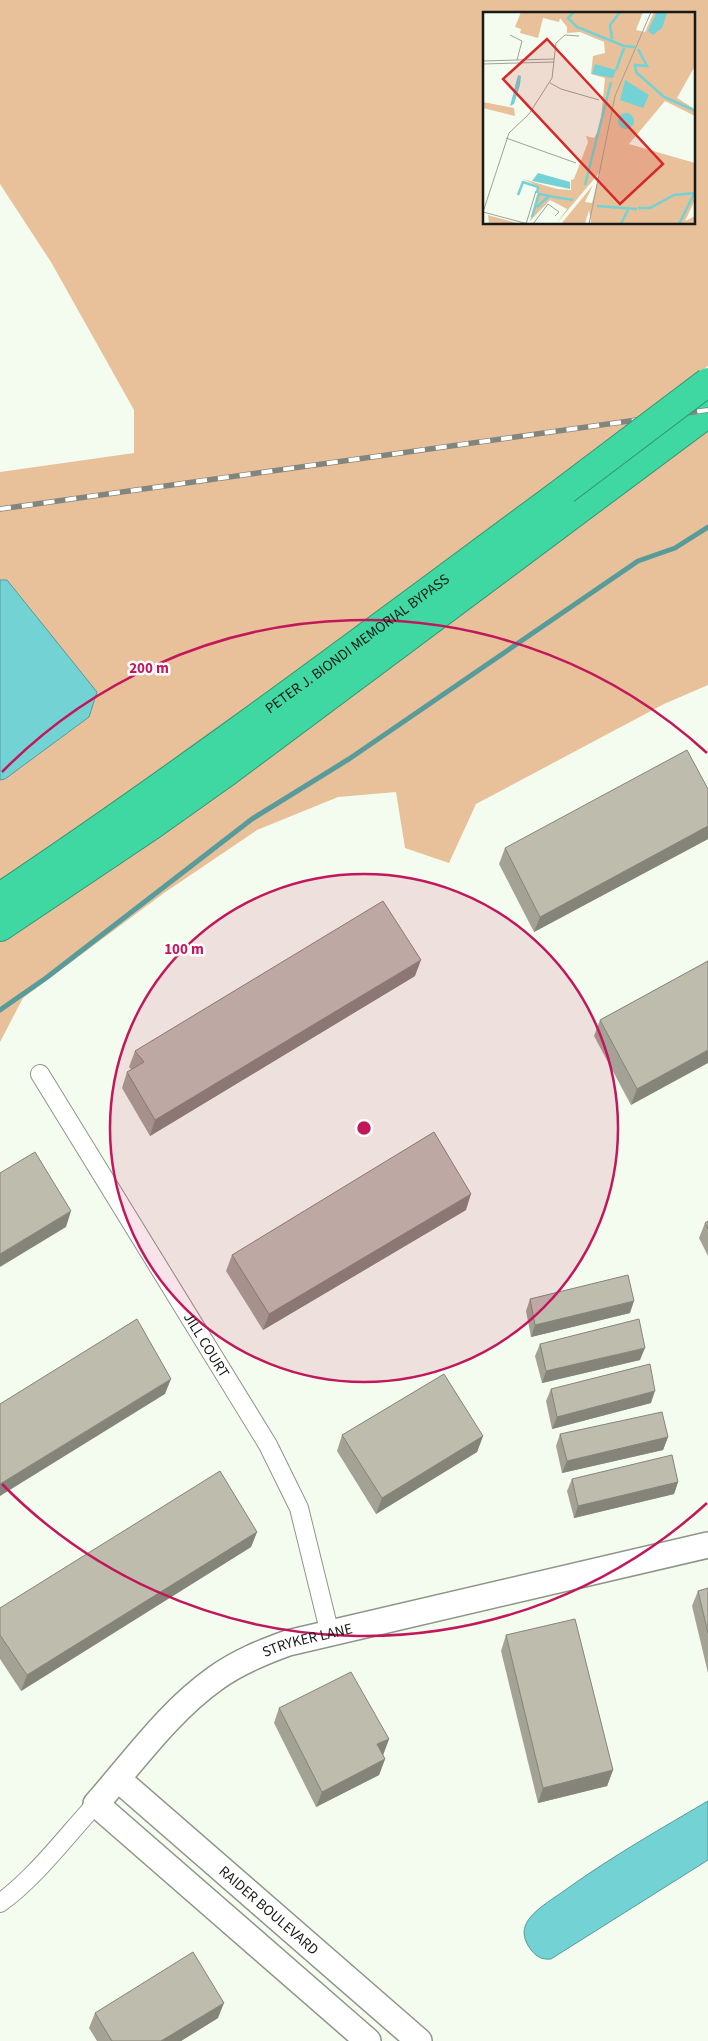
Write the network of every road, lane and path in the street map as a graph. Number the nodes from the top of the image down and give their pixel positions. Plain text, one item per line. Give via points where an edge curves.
1 (708, 382) edge
2 (708, 413) edge
3 (0, 897) edge
4 (0, 927) edge
5 (40, 1074) dead end
6 (708, 1545) edge
7 (330, 1634) junction
8 (118, 1779) junction
9 (96, 1804) junction
10 (0, 1904) edge
11 (368, 2041) edge
12 (419, 2041) edge

1 - 3 highway, PETER J. BIONDI MEMORIAL BYPASS, bridge via 220,745
2 - 4 highway, PETER J. BIONDI MEMORIAL BYPASS via 228,771
5 - 7 street, JILL COURT via 268,1445 299,1508
6 - 7 street, STRYKER LANE
7 - 8 street, STRYKER LANE via 270,1649 215,1678 192,1698
8 - 9 street, STRYKER LANE
8 - 12 street, RAIDER BOULEVARD
9 - 10 street, STRYKER LANE via 31,1876
9 - 11 street

